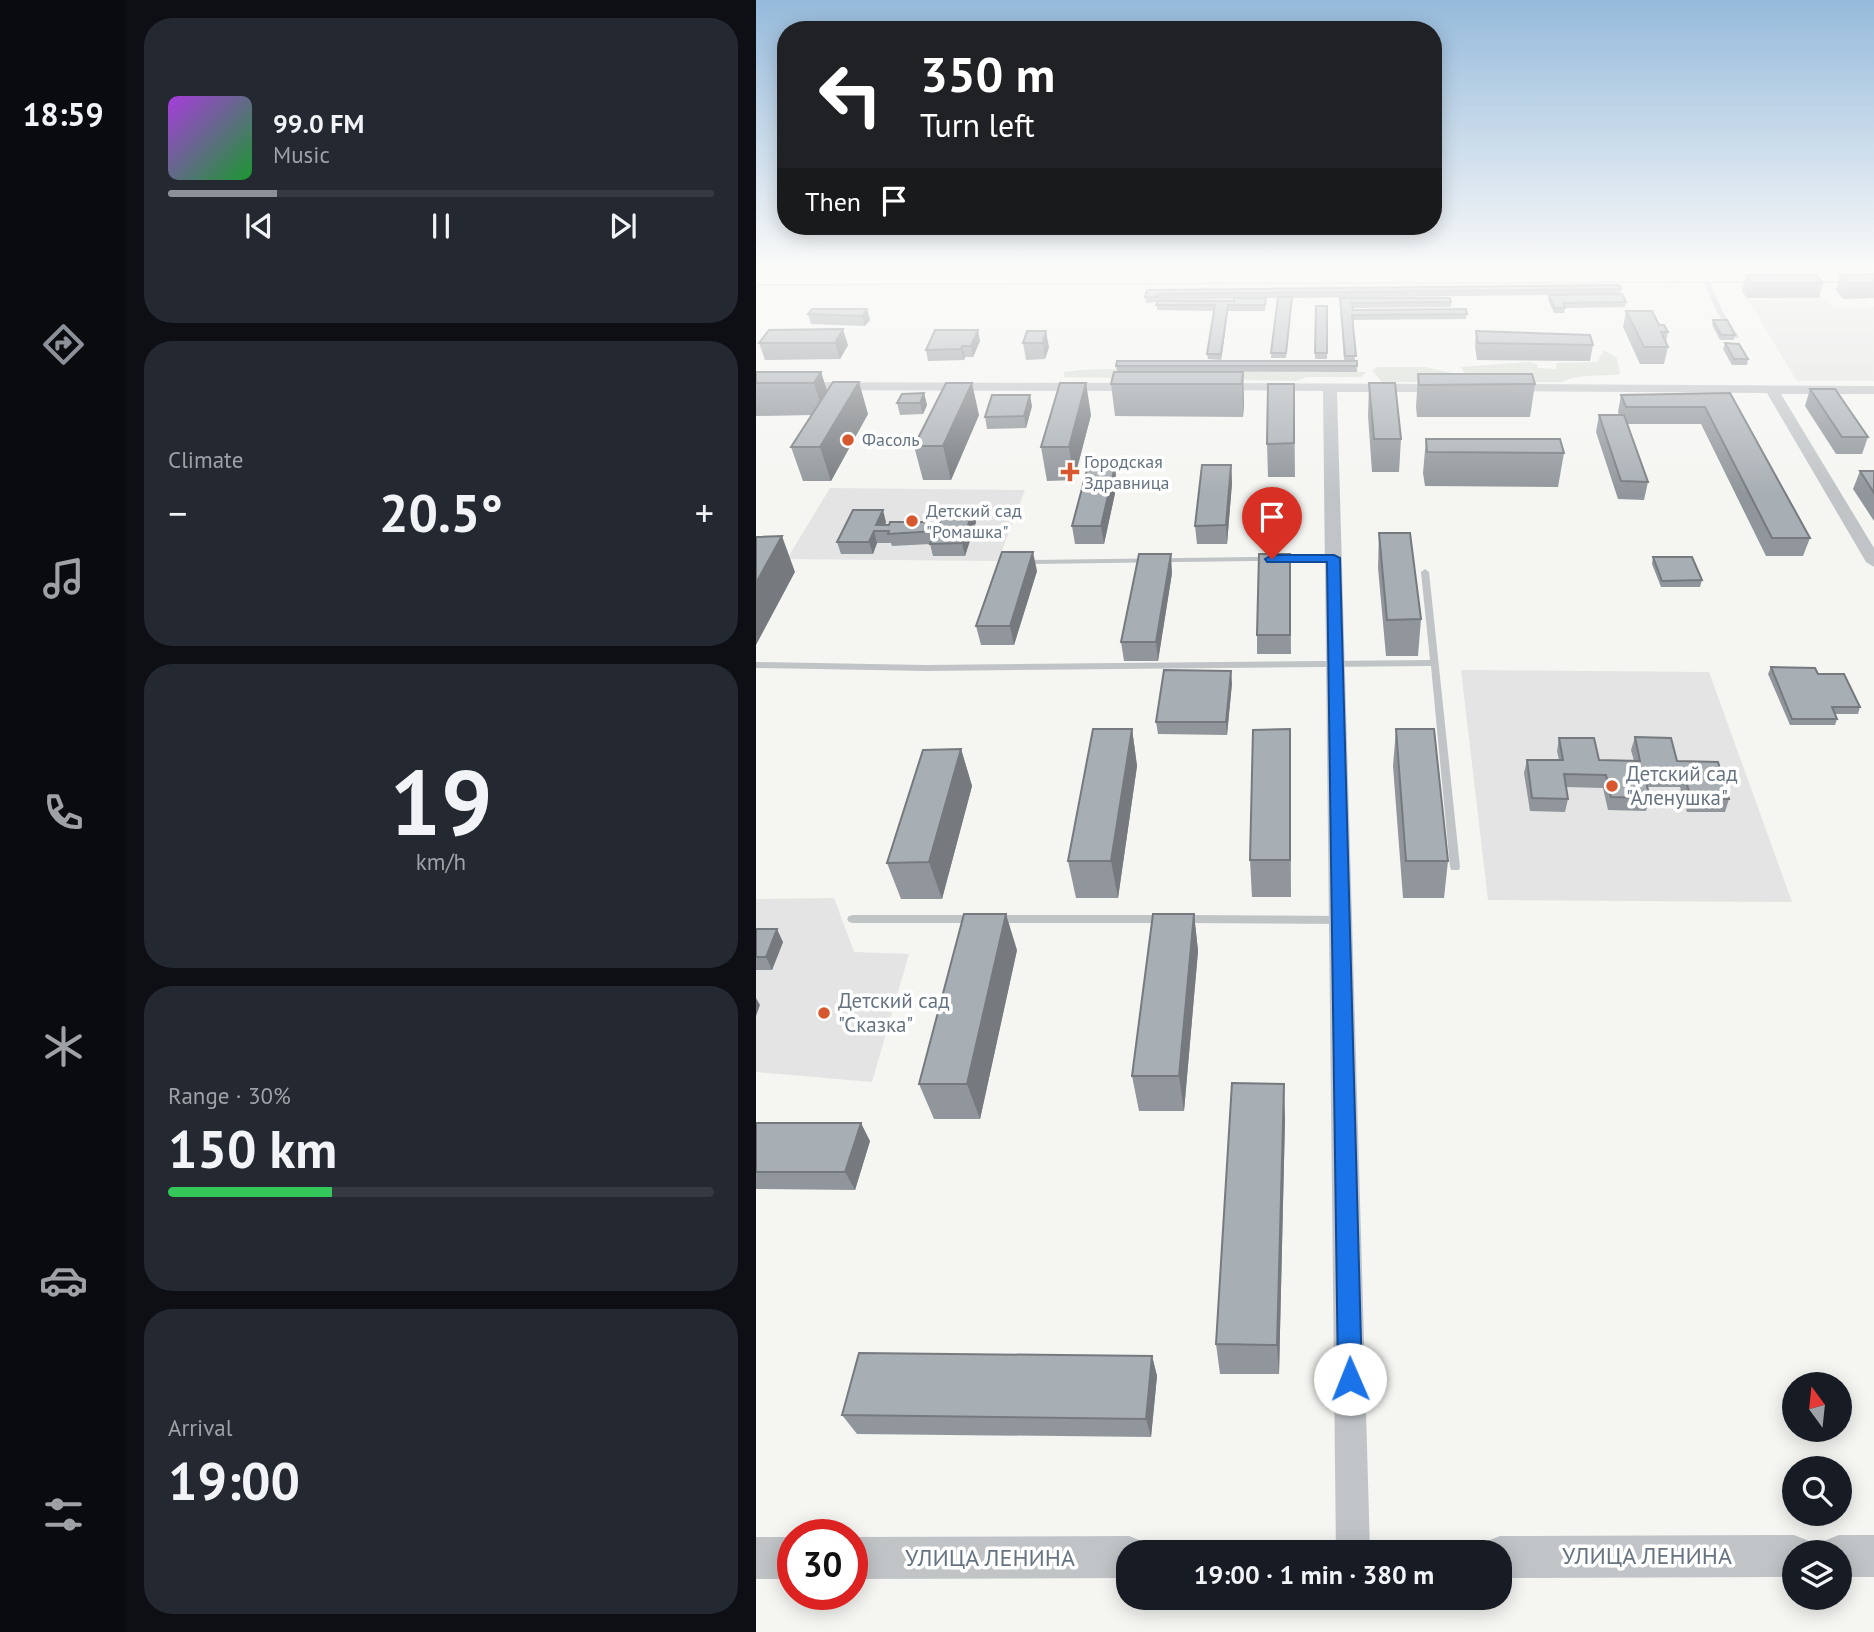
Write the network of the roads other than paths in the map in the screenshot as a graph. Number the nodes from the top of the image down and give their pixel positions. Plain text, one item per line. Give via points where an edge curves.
1 (756, 386) edge
2 (1153, 387) edge
3 (1207, 387) edge
4 (1330, 387) junction
5 (1455, 388) edge
6 (1496, 388) edge
7 (1772, 390) junction
8 (1874, 390) edge
9 (1334, 558) junction
10 (1033, 562) edge
11 (1874, 562) edge
12 (1425, 572) dead end
13 (1336, 663) junction
14 (1435, 663) junction
15 (756, 665) edge
16 (1455, 867) dead end
17 (853, 919) dead end
18 (1341, 920) junction
19 (1353, 1540) edge
20 (1782, 1556) edge
21 (1852, 1556) edge
22 (1874, 1556) edge
23 (1116, 1557) edge
24 (1512, 1557) edge
25 (756, 1558) edge
26 (777, 1558) edge
27 (868, 1558) edge

1 - 2 street
3 - 4 street
4 - 5 street
4 - 9 street
6 - 7 street
7 - 8 street
7 - 11 street
9 - 10 lane
9 - 13 street
12 - 14 lane
13 - 14 lane
13 - 15 lane
13 - 18 street
14 - 16 lane
17 - 18 lane
18 - 19 street
20 - 24 street, УЛИЦА ЛЕНИНА
21 - 22 street
23 - 27 street, УЛИЦА ЛЕНИНА
25 - 26 street

